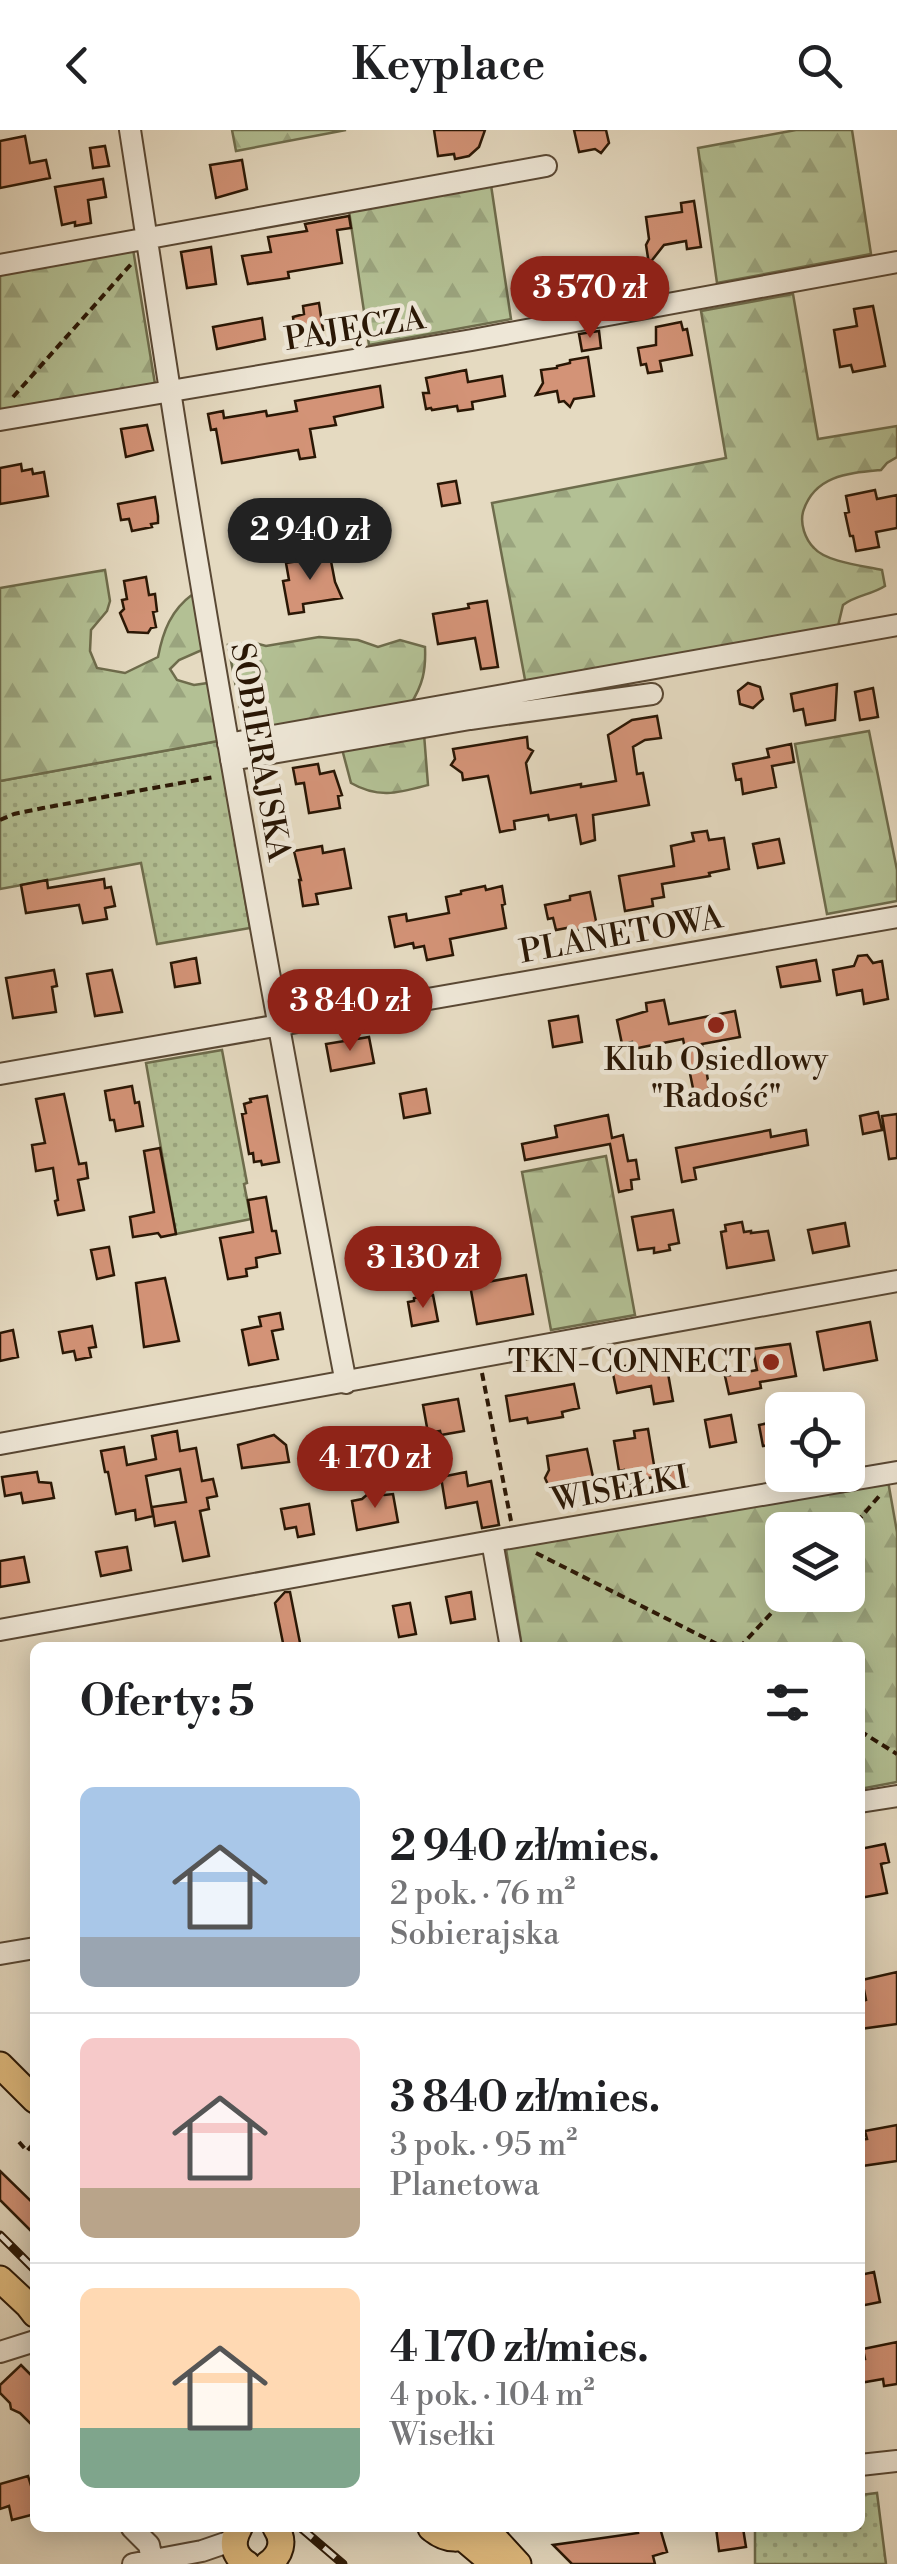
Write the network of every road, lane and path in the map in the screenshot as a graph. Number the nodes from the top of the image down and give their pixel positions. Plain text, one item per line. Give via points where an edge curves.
1 (130, 130) edge
2 (546, 166) dead end
3 (147, 241) junction
4 (897, 262) edge
5 (0, 264) edge
6 (170, 390) junction
7 (12, 398) dead end
8 (0, 420) edge
9 (897, 625) edge
10 (652, 694) dead end
11 (231, 759) junction
12 (0, 820) edge
13 (897, 918) edge
14 (278, 1027) junction
15 (0, 1074) edge
16 (897, 1281) edge
17 (480, 1358) junction
18 (346, 1382) junction
19 (0, 1444) edge
20 (892, 1473) edge
21 (865, 1513) edge
22 (514, 1537) junction
23 (492, 1541) junction
24 (773, 1612) edge
25 (0, 1630) edge
26 (510, 1642) edge
27 (713, 1642) edge
28 (745, 1642) edge
29 (865, 1733) edge
30 (897, 1754) edge
31 (897, 1796) edge
32 (865, 1801) edge
33 (30, 1949) edge
34 (0, 1954) edge
35 (0, 2064) edge
36 (30, 2095) edge
37 (19, 2142) dead end
38 (30, 2148) edge
39 (0, 2280) edge
40 (30, 2306) edge
41 (30, 2343) edge
42 (0, 2352) edge
43 (897, 2461) edge
44 (865, 2464) edge
45 (136, 2532) edge
46 (436, 2532) edge
47 (470, 2532) edge
48 (476, 2532) edge
49 (476, 2532) edge
50 (240, 2545) edge
51 (143, 2562) edge
52 (494, 2564) edge
53 (518, 2564) edge

1 - 3 street, SOBIERAJSKA
2 - 3 street
3 - 5 street
3 - 6 street, SOBIERAJSKA
3 - 7 path
4 - 6 street, PAJĘCZA
6 - 8 street, PAJĘCZA
6 - 11 street, SOBIERAJSKA
9 - 11 street
10 - 11 street
11 - 12 path
11 - 14 street, SOBIERAJSKA
13 - 14 street, PLANETOWA
14 - 15 street, PLANETOWA
14 - 18 street, SOBIERAJSKA
16 - 17 street
17 - 18 street
17 - 22 path
18 - 19 street
20 - 21 path
20 - 22 street, WISEŁKI
22 - 23 street, WISEŁKI
22 - 27 path
23 - 25 street, WISEŁKI
23 - 26 street
24 - 28 path
29 - 30 path
31 - 32 street
33 - 34 street
35 - 36 main road
37 - 38 path
39 - 40 main road
41 - 42 street
43 - 44 street
45 - 51 street via 149,2545
46 - 47 main road
48 - 52 main road
49 - 53 main road
50 - 51 street

